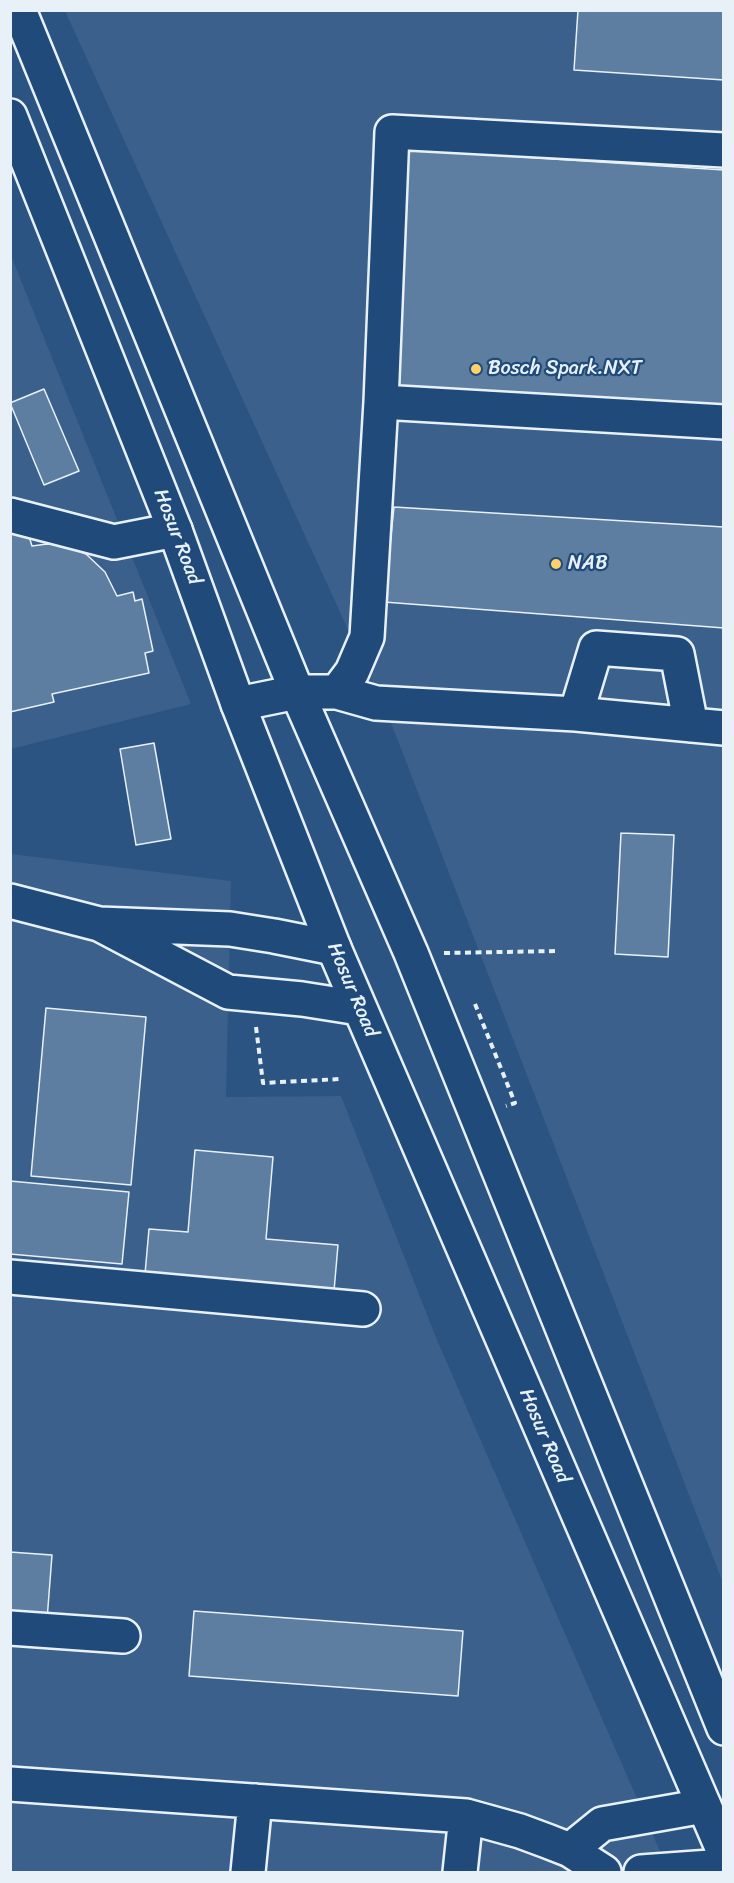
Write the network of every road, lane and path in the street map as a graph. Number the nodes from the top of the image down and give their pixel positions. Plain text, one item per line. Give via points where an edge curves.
1 (19, 10) edge
2 (10, 116) edge
3 (723, 150) edge
4 (381, 402) junction
5 (723, 422) edge
6 (10, 515) edge
7 (175, 530) junction
8 (297, 692) junction
9 (337, 692) junction
10 (238, 704) junction
11 (576, 714) junction
12 (691, 725) junction
13 (723, 728) edge
14 (10, 901) edge
15 (99, 924) junction
16 (334, 948) junction
17 (558, 951) dead end
18 (411, 953) junction
19 (475, 1004) dead end
20 (359, 1008) junction
21 (256, 1026) dead end
22 (340, 1079) dead end
23 (515, 1104) dead end
24 (10, 1277) edge
25 (363, 1309) dead end
26 (10, 1628) edge
27 (123, 1636) dead end
28 (723, 1728) edge
29 (10, 1784) edge
30 (255, 1801) junction
31 (704, 1806) junction
32 (466, 1816) junction
33 (723, 1852) edge
34 (573, 1861) edge
35 (723, 1866) edge
36 (248, 1872) edge
37 (460, 1872) edge
38 (604, 1872) edge
39 (641, 1872) edge

1 - 8 main road
2 - 7 main road, Hosur Road
3 - 4 main road via 392,132
4 - 5 main road
4 - 9 main road via 368,637 352,672
6 - 7 main road via 114,542
7 - 10 main road, Hosur Road
8 - 9 main road
8 - 10 main road
8 - 18 main road
9 - 11 main road via 376,703
10 - 16 main road, Hosur Road
11 - 12 main road
11 - 12 main road via 596,648 677,654
12 - 13 main road
14 - 15 main road
15 - 16 main road via 230,929
15 - 20 main road via 228,992
16 - 20 main road, Hosur Road
17 - 18 path
18 - 28 main road
19 - 23 path
20 - 31 main road, Hosur Road
21 - 22 path via 263,1083
24 - 25 main road
26 - 27 main road
29 - 30 main road
30 - 32 main road
30 - 36 main road
31 - 33 main road, Hosur Road
31 - 34 main road via 602,1824
32 - 34 main road via 520,1831
32 - 37 main road
34 - 38 main road
35 - 39 main road

